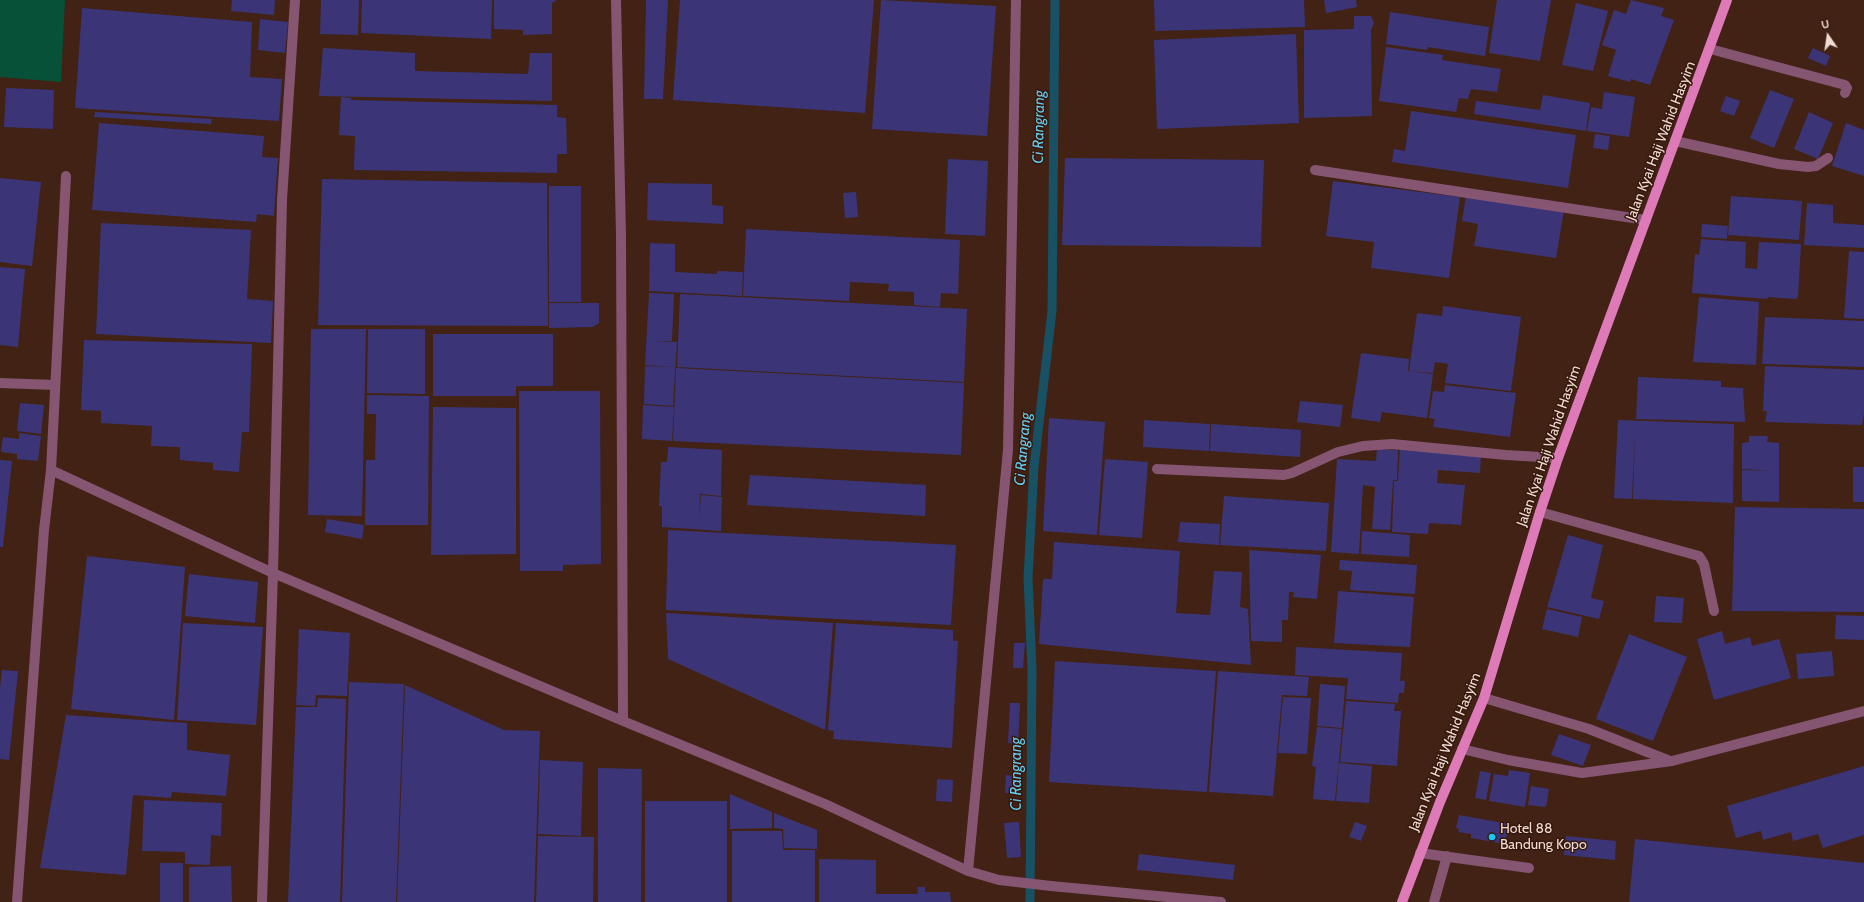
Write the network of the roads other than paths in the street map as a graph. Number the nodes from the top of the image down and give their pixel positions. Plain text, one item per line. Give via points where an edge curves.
1 (296, 0) edge
2 (616, 0) edge
3 (1016, 0) edge
4 (1727, 0) edge
5 (1710, 49) junction
6 (1845, 94) dead end
7 (1675, 141) junction
8 (1828, 158) dead end
9 (1315, 170) dead end
10 (66, 176) dead end
11 (1646, 220) junction
12 (0, 383) edge
13 (55, 385) junction
14 (1558, 458) junction
15 (1157, 469) dead end
16 (51, 470) junction
17 (1540, 512) junction
18 (273, 573) junction
19 (1714, 611) dead end
20 (1484, 698) junction
21 (1864, 710) edge
22 (623, 721) junction
23 (1462, 748) junction
24 (1672, 761) junction
25 (1420, 853) junction
26 (1447, 856) junction
27 (1530, 868) dead end
28 (968, 871) junction
29 (17, 902) edge
30 (262, 902) edge
31 (1222, 902) edge
32 (1402, 902) edge
33 (1434, 902) edge

1 - 18 street via 282,200
2 - 22 street via 621,236
3 - 28 street via 1008,450
4 - 5 main road, Jalan Kyai Haji Wahid Hasyim
5 - 6 street via 1845,85
5 - 7 main road, Jalan Kyai Haji Wahid Hasyim
7 - 8 street via 1779,164 1808,167 1816,166
7 - 11 main road, Jalan Kyai Haji Wahid Hasyim
9 - 11 street
10 - 13 street
11 - 14 main road, Jalan Kyai Haji Wahid Hasyim
12 - 13 street
13 - 16 street
14 - 15 street via 1392,444 1363,446 1338,452 1292,474 1284,475
14 - 17 main road, Jalan Kyai Haji Wahid Hasyim
16 - 18 street
16 - 29 street via 44,530
17 - 19 street via 1699,556 1704,564
17 - 20 main road, Jalan Kyai Haji Wahid Hasyim
18 - 22 street
18 - 30 street
20 - 23 main road, Jalan Kyai Haji Wahid Hasyim
20 - 24 street via 1589,729
21 - 24 street
22 - 28 street via 825,804
23 - 24 street via 1508,760 1582,773
23 - 25 main road, Jalan Kyai Haji Wahid Hasyim
25 - 26 street
25 - 32 main road, Jalan Kyai Haji Wahid Hasyim
26 - 27 street
26 - 33 street
28 - 31 street via 1009,881

